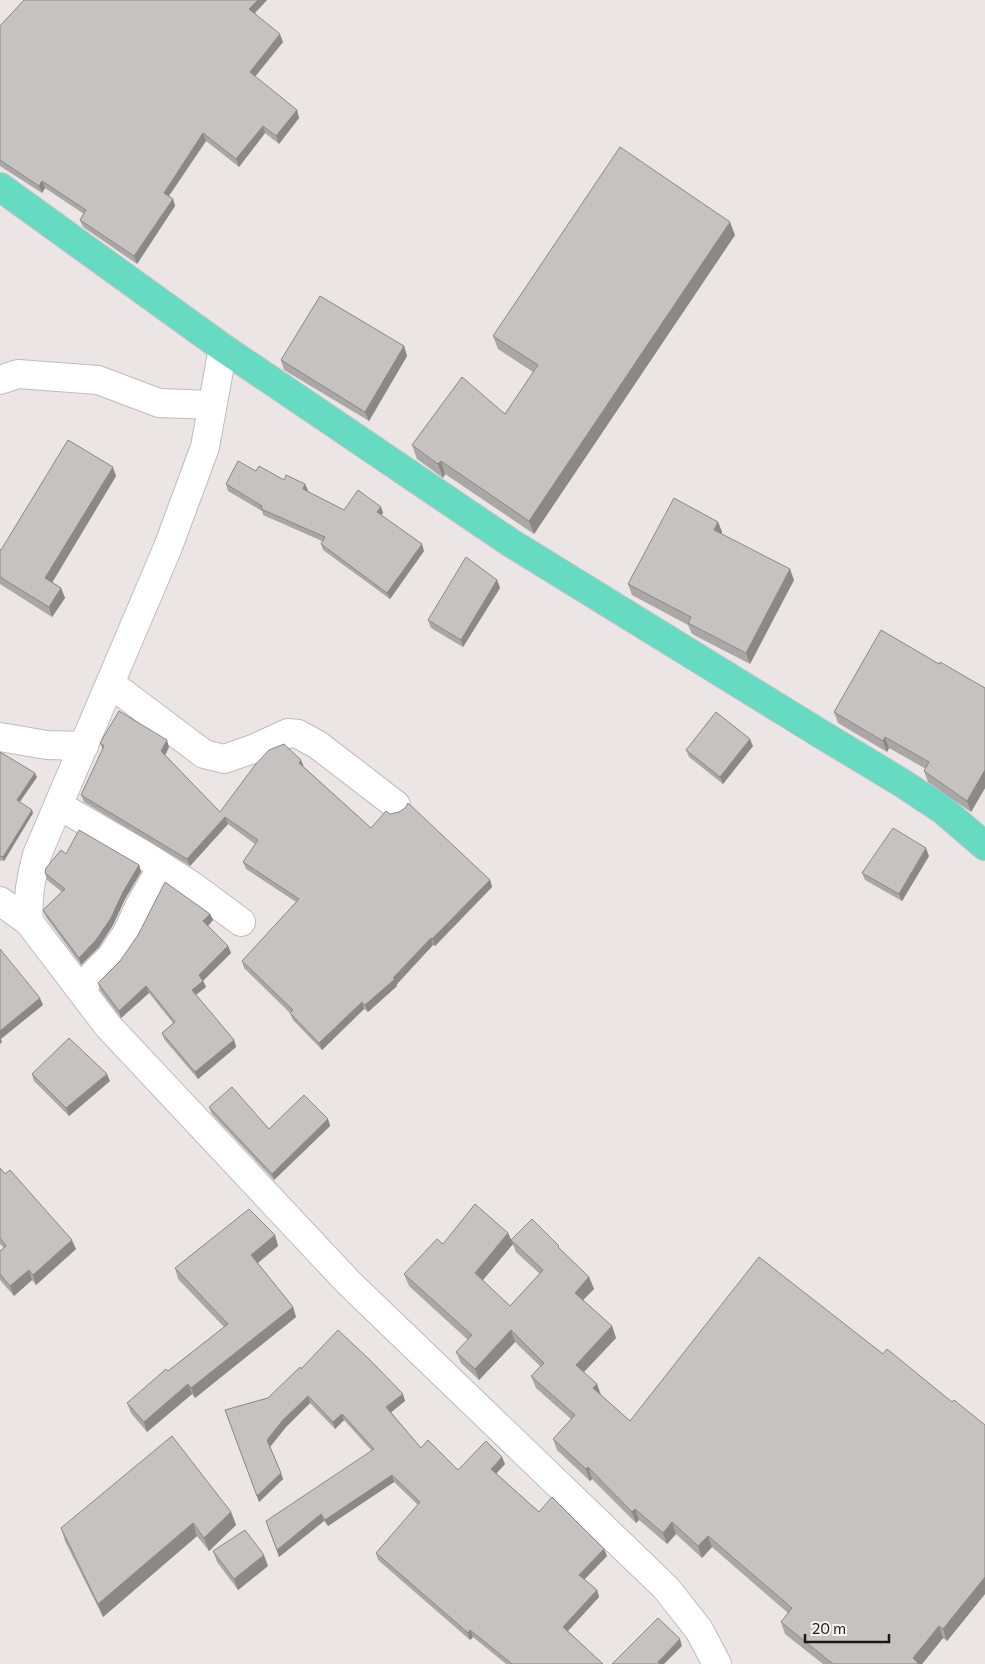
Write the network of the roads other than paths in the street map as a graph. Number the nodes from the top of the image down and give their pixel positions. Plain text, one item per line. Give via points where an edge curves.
1 (0, 187) edge
2 (223, 348) junction
3 (0, 380) edge
4 (212, 405) junction
5 (111, 684) junction
6 (0, 737) edge
7 (84, 746) junction
8 (58, 805) junction
9 (396, 806) dead end
10 (985, 846) edge
11 (162, 867) junction
12 (0, 901) edge
13 (29, 922) junction
14 (241, 922) dead end
15 (80, 988) junction
16 (716, 1664) edge

1 - 2 main road
2 - 4 street
2 - 10 main road via 511,543 911,789 943,810
3 - 4 street via 18,374 98,380 159,403
4 - 5 street via 205,447
5 - 7 street
5 - 9 street via 204,754 224,759 288,733 298,734 318,745
6 - 7 street via 47,745
7 - 8 street
8 - 11 street
8 - 13 street via 37,855 28,896
11 - 14 street
11 - 15 street via 128,933 111,957
12 - 13 street
13 - 15 street
15 - 16 street via 114,1032 349,1283 666,1588 699,1630

